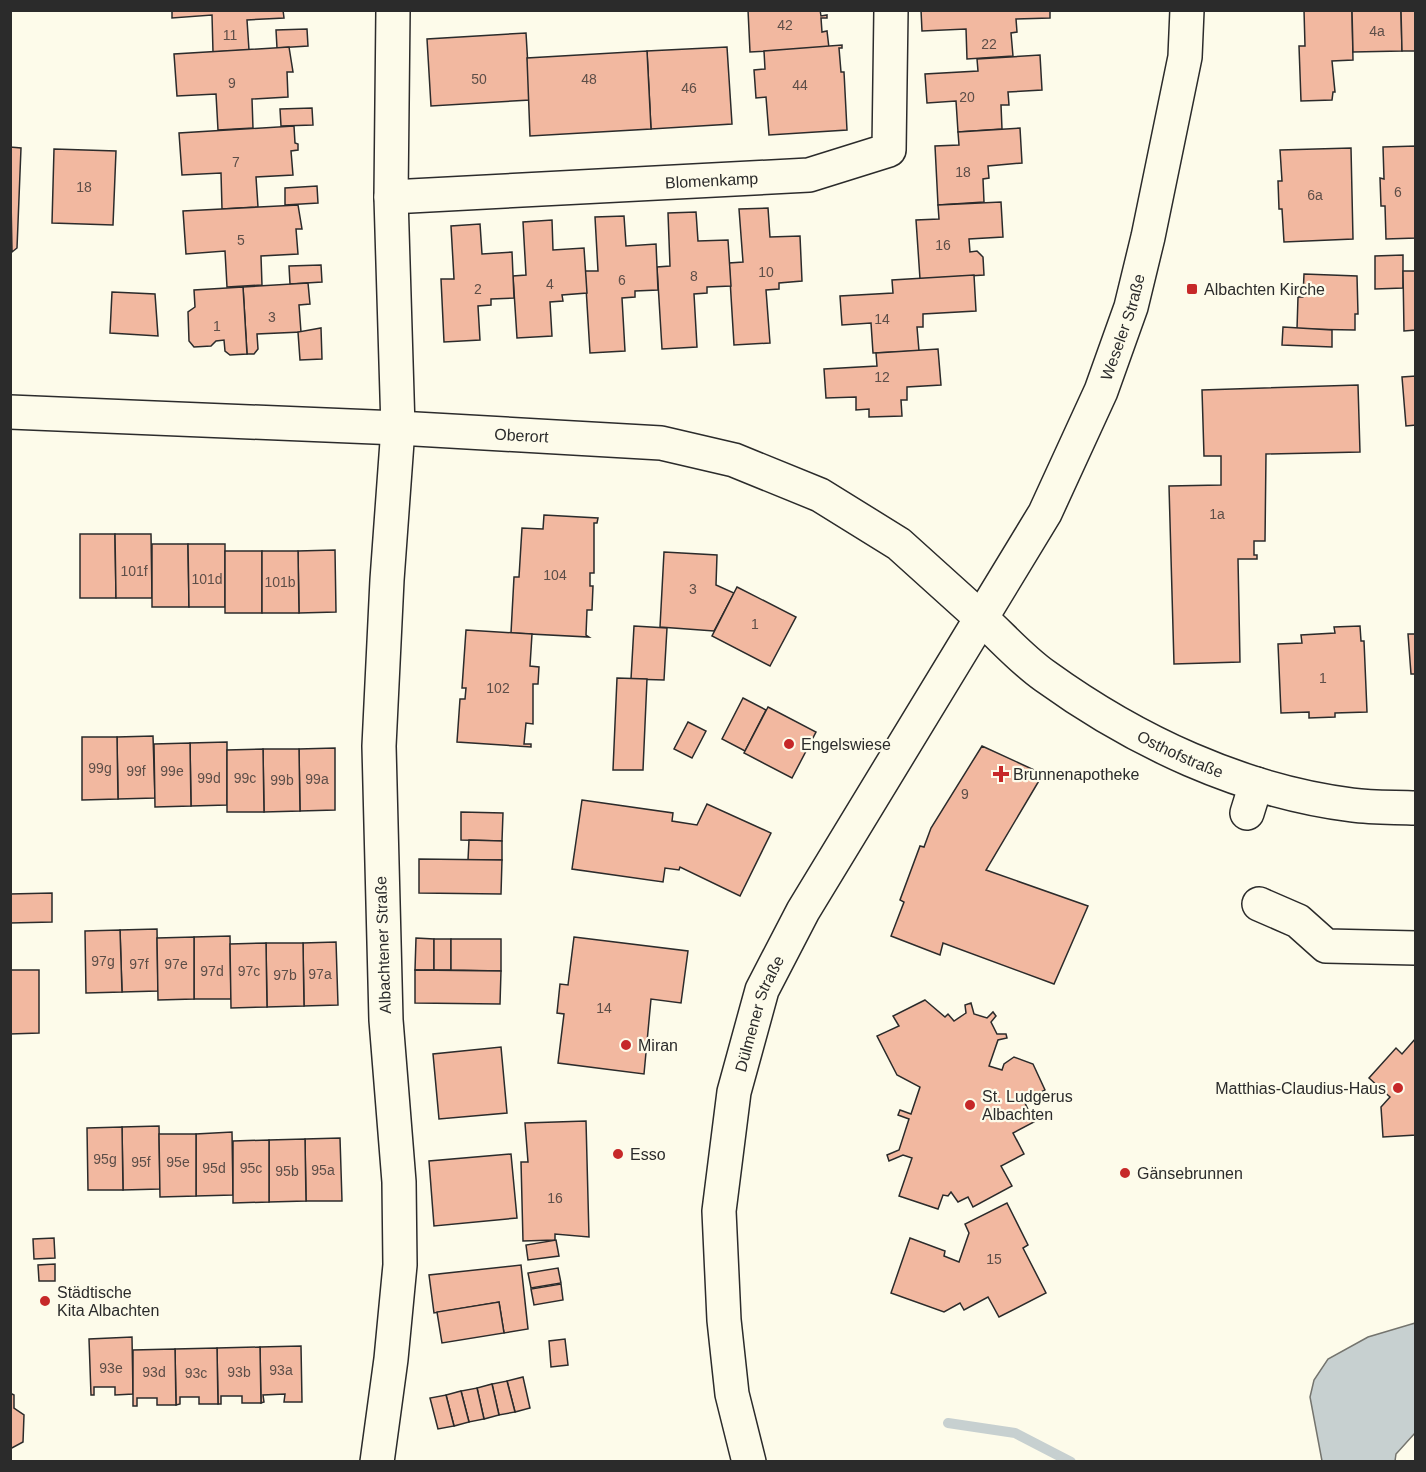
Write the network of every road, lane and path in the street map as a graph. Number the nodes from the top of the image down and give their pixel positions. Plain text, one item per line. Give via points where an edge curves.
1 (393, 10) edge
2 (891, 10) edge
3 (1187, 10) edge
4 (391, 197) junction
5 (10, 412) edge
6 (398, 428) junction
7 (981, 618) junction
8 (1416, 808) edge
9 (1259, 904) dead end
10 (1416, 948) edge
11 (377, 1461) edge
12 (749, 1461) edge

1 - 4 street
2 - 4 street, Blomenkamp via 889,150 809,175
3 - 7 street, Weseler Straße via 1185,57 1131,307 1101,391 1045,513
4 - 6 street
5 - 6 street, Oberort
6 - 7 street, Oberort via 661,443 734,460 820,495 899,544
6 - 11 street, Albachtener Straße via 379,746 386,1020 399,1182 400,1265
7 - 8 street, Osthofstraße via 1044,676 1251,799
7 - 12 street, Dülmener Straße via 803,911 762,990 743,1058 734,1092 719,1211 732,1394
9 - 10 street via 1298,921 1326,946

